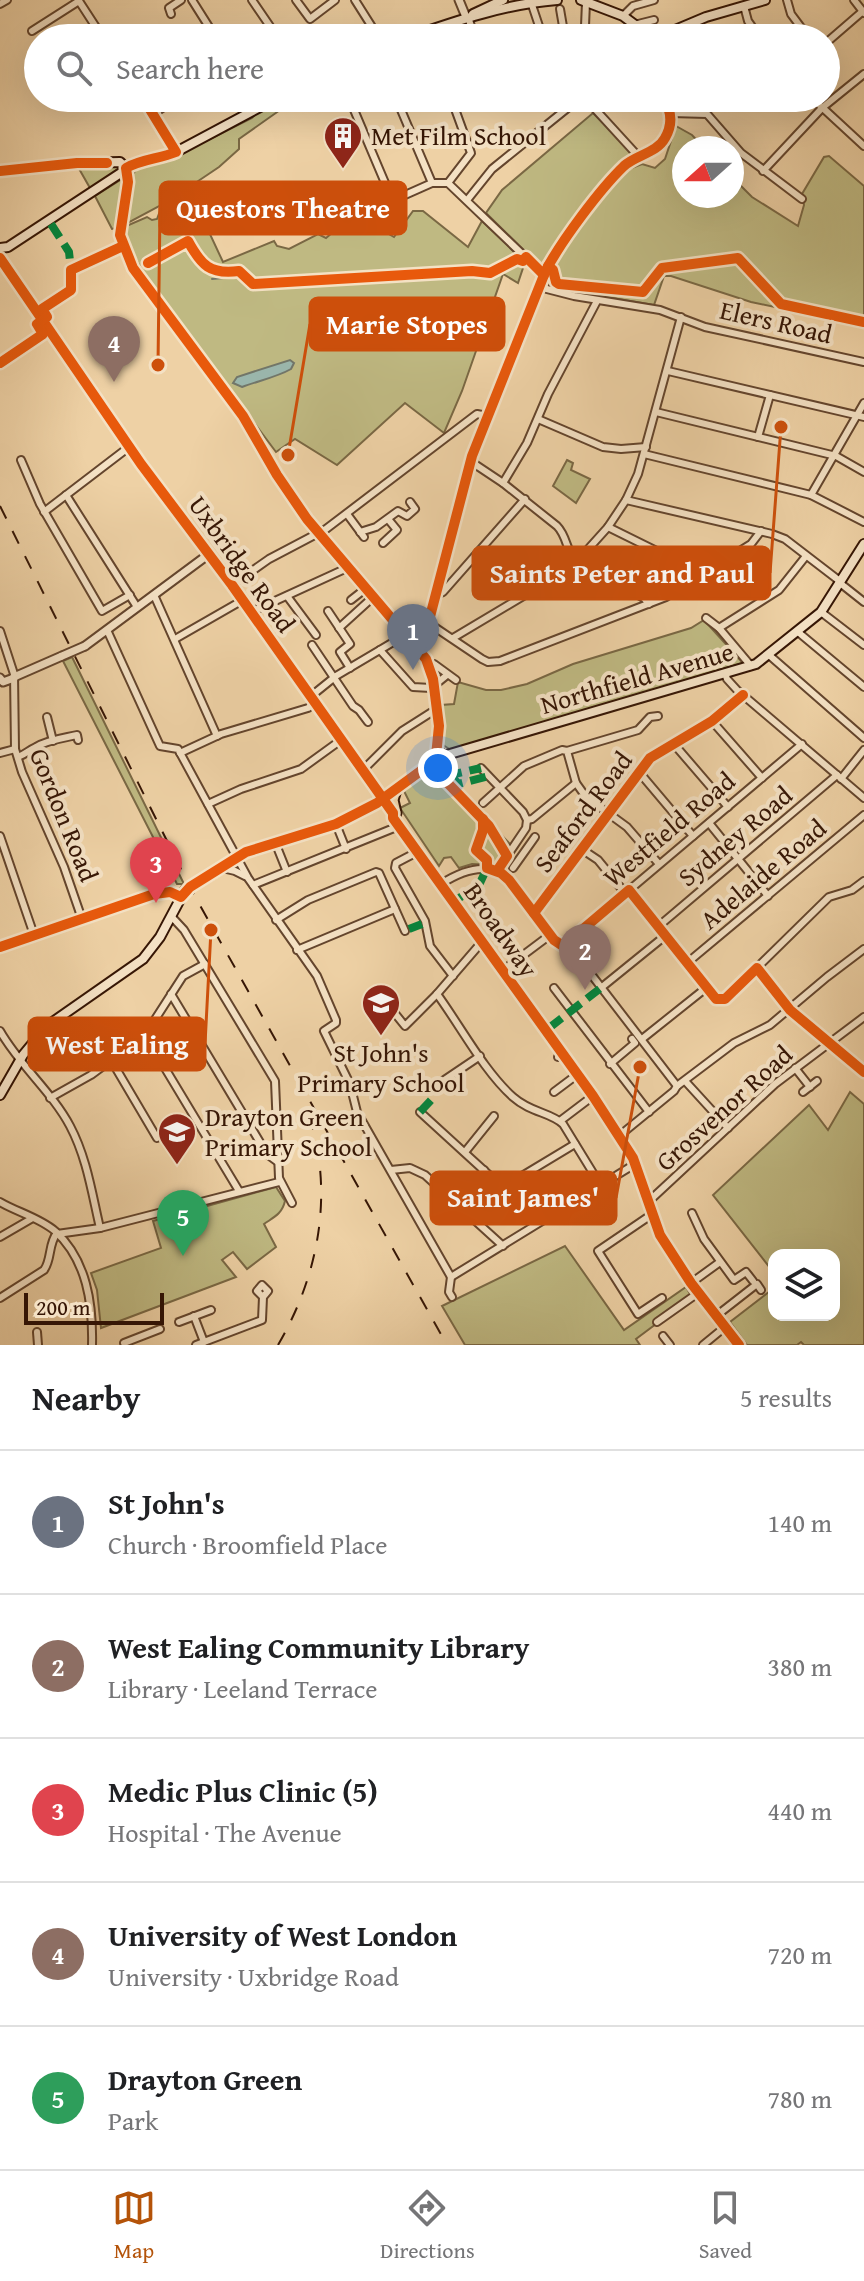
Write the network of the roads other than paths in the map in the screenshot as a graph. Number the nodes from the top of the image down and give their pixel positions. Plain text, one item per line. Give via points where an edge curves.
1 (7, 0) edge
2 (181, 0) edge
3 (192, 0) edge
4 (252, 0) edge
5 (296, 0) edge
6 (335, 0) edge
7 (355, 0) edge
8 (459, 0) edge
9 (503, 0) edge
10 (654, 0) edge
11 (765, 0) edge
12 (787, 0) edge
13 (854, 0) edge
14 (79, 1) edge
15 (584, 1) edge
16 (531, 2) junction
17 (639, 2) edge
18 (0, 4) edge
19 (559, 4) edge
20 (744, 6) junction
21 (863, 12) edge
22 (171, 14) dead end
23 (623, 16) junction
24 (468, 17) junction
25 (654, 20) dead end
26 (43, 24) edge
27 (94, 24) edge
28 (207, 24) edge
29 (268, 24) edge
30 (370, 24) edge
31 (450, 24) edge
32 (470, 24) edge
33 (538, 24) edge
34 (563, 24) edge
35 (585, 24) edge
36 (633, 24) edge
37 (638, 24) edge
38 (689, 24) edge
39 (750, 24) edge
40 (798, 24) edge
41 (840, 31) edge
42 (864, 74) edge
43 (840, 93) edge
44 (156, 112) edge
45 (252, 112) edge
46 (355, 112) edge
47 (402, 112) edge
48 (456, 112) edge
49 (564, 112) edge
50 (596, 112) edge
51 (818, 112) edge
52 (826, 112) edge
53 (671, 113) joint
54 (153, 114) joint
55 (864, 146) edge
56 (176, 152) junction
57 (638, 156) junction
58 (126, 168) junction
59 (0, 171) edge
60 (763, 171) junction
61 (432, 183) junction
62 (448, 183) junction
63 (468, 199) junction
64 (802, 199) dead end
65 (4, 248) edge
66 (1, 259) edge
67 (544, 275) junction
68 (539, 287) junction
69 (597, 301) junction
70 (681, 317) junction
71 (49, 330) junction
72 (864, 362) edge
73 (0, 363) edge
74 (668, 371) junction
75 (770, 395) junction
76 (864, 403) edge
77 (656, 412) junction
78 (487, 416) junction
79 (861, 416) edge
80 (538, 419) junction
81 (758, 437) junction
82 (129, 447) junction
83 (645, 450) junction
84 (834, 455) junction
85 (21, 460) dead end
86 (470, 461) junction
87 (864, 472) edge
88 (503, 483) junction
89 (66, 495) junction
90 (811, 495) junction
91 (525, 499) junction
92 (626, 500) junction
93 (410, 502) dead end
94 (44, 512) junction
95 (347, 514) junction
96 (388, 519) junction
97 (864, 522) edge
98 (608, 527) junction
99 (761, 531) junction
100 (319, 534) junction
101 (383, 543) dead end
102 (864, 544) edge
103 (209, 554) junction
104 (806, 556) junction
105 (577, 563) junction
106 (347, 568) junction
107 (702, 575) junction
108 (840, 582) junction
109 (232, 585) junction
110 (365, 589) junction
111 (130, 595) junction
112 (154, 595) junction
113 (435, 595) junction
114 (284, 598) junction
115 (372, 598) junction
116 (243, 600) junction
117 (351, 600) dead end
118 (864, 602) edge
119 (649, 604) junction
120 (137, 607) junction
121 (328, 611) dead end
122 (251, 612) junction
123 (821, 612) junction
124 (706, 618) dead end
125 (427, 622) junction
126 (339, 628) junction
127 (719, 628) junction
128 (107, 630) junction
129 (0, 631) edge
130 (798, 632) junction
131 (316, 635) dead end
132 (406, 635) junction
133 (453, 638) junction
134 (175, 639) junction
135 (312, 645) dead end
136 (864, 645) edge
137 (380, 650) junction
138 (421, 651) junction
139 (769, 655) junction
140 (430, 666) junction
141 (751, 666) junction
142 (350, 668) junction
143 (725, 673) junction
144 (447, 675) junction
145 (334, 677) junction
146 (14, 678) junction
147 (456, 680) dead end
148 (1, 682) edge
149 (434, 686) junction
150 (864, 687) edge
151 (743, 695) junction
152 (313, 700) junction
153 (435, 710) junction
154 (658, 716) dead end
155 (47, 717) dead end
156 (712, 721) junction
157 (368, 722) dead end
158 (217, 736) junction
159 (864, 738) edge
160 (78, 740) dead end
161 (341, 740) junction
162 (53, 741) junction
163 (673, 743) junction
164 (802, 744) junction
165 (15, 749) junction
166 (864, 750) edge
167 (567, 751) junction
168 (0, 753) edge
169 (180, 753) junction
170 (443, 756) junction
171 (18, 757) junction
172 (481, 768) dead end
173 (362, 771) junction
174 (639, 772) junction
175 (839, 777) junction
176 (762, 778) junction
177 (576, 783) junction
178 (500, 787) junction
179 (396, 790) junction
180 (864, 798) edge
181 (382, 799) junction
182 (483, 803) dead end
183 (208, 804) junction
184 (728, 807) junction
185 (395, 814) junction
186 (609, 814) junction
187 (864, 815) edge
188 (527, 820) junction
189 (709, 823) junction
190 (336, 824) junction
191 (399, 826) junction
192 (0, 836) edge
193 (693, 836) junction
194 (535, 837) dead end
195 (275, 842) junction
196 (514, 847) junction
197 (346, 849) junction
198 (417, 849) junction
199 (583, 850) junction
200 (522, 854) junction
201 (237, 858) junction
202 (738, 860) junction
203 (659, 864) junction
204 (513, 868) dead end
205 (218, 870) junction
206 (497, 871) junction
207 (287, 872) junction
208 (248, 878) junction
209 (864, 881) edge
210 (441, 884) junction
211 (253, 885) junction
212 (627, 892) junction
213 (183, 894) junction
214 (768, 896) junction
215 (395, 909) junction
216 (534, 913) junction
217 (171, 916) junction
218 (82, 919) junction
219 (276, 920) junction
220 (405, 931) dead end
221 (661, 931) junction
222 (34, 935) junction
223 (550, 935) junction
224 (481, 943) junction
225 (563, 946) junction
226 (0, 947) edge
227 (864, 949) edge
228 (297, 950) junction
229 (687, 963) junction
230 (205, 964) junction
231 (757, 968) junction
232 (502, 971) junction
233 (453, 976) junction
234 (602, 987) junction
235 (554, 988) dead end
236 (706, 988) junction
237 (382, 990) dead end
238 (171, 994) junction
239 (437, 994) junction
240 (790, 1010) junction
241 (864, 1017) edge
242 (0, 1031) edge
243 (145, 1035) junction
244 (632, 1039) dead end
245 (642, 1039) junction
246 (830, 1044) junction
247 (480, 1056) junction
248 (111, 1060) junction
249 (19, 1061) junction
250 (610, 1064) junction
251 (795, 1068) junction
252 (864, 1072) edge
253 (578, 1074) junction
254 (817, 1081) dead end
255 (686, 1082) junction
256 (677, 1086) junction
257 (434, 1087) dead end
258 (554, 1092) dead end
259 (0, 1095) edge
260 (593, 1096) junction
261 (50, 1098) junction
262 (420, 1112) dead end
263 (649, 1112) junction
264 (494, 1116) dead end
265 (560, 1121) junction
266 (728, 1128) junction
267 (619, 1136) junction
268 (157, 1138) dead end
269 (575, 1144) junction
270 (465, 1152) junction
271 (278, 1162) junction
272 (635, 1164) junction
273 (391, 1170) junction
274 (484, 1170) junction
275 (279, 1182) junction
276 (601, 1186) junction
277 (239, 1191) junction
278 (0, 1202) edge
279 (455, 1202) junction
280 (292, 1203) dead end
281 (647, 1203) junction
282 (692, 1213) dead end
283 (651, 1215) junction
284 (31, 1219) junction
285 (100, 1228) junction
286 (57, 1233) junction
287 (0, 1237) edge
288 (503, 1246) junction
289 (720, 1262) junction
290 (451, 1277) junction
291 (734, 1280) junction
292 (753, 1281) dead end
293 (691, 1283) junction
294 (741, 1289) dead end
295 (761, 1290) dead end
296 (698, 1293) junction
297 (263, 1297) dead end
298 (452, 1297) dead end
299 (0, 1298) edge
300 (662, 1298) dead end
301 (211, 1310) dead end
302 (194, 1316) junction
303 (716, 1316) junction
304 (179, 1322) dead end
305 (657, 1322) dead end
306 (725, 1327) junction
307 (160, 1329) dead end
308 (37, 1332) dead end
309 (663, 1336) dead end
310 (141, 1337) junction
311 (204, 1342) junction
312 (124, 1343) dead end
313 (38, 1345) edge
314 (91, 1345) edge
315 (144, 1345) edge
316 (196, 1345) edge
317 (670, 1345) edge
318 (703, 1345) edge
319 (739, 1345) edge

1 - 18 street
2 - 22 street via 169,8
3 - 28 street
4 - 29 street
5 - 6 street via 310,19
7 - 30 street
8 - 24 street
9 - 24 main road
10 - 17 street
11 - 20 main road
12 - 40 street
13 - 21 street
14 - 26 street
14 - 27 street
15 - 23 main road
15 - 35 street
16 - 19 main road
16 - 24 main road
16 - 33 street
17 - 23 street
19 - 34 street
20 - 38 main road
20 - 39 street
21 - 41 street
23 - 36 main road
24 - 31 main road
24 - 32 street
25 - 37 street
42 - 43 street
44 - 54 street
45 - 56 main road
46 - 61 street via 391,197
47 - 61 street
48 - 62 street via 471,153
49 - 63 street via 492,169
50 - 57 street
51 - 60 street
52 - 55 street
53 - 57 street via 663,142
53 - 60 street via 707,114
54 - 56 street
56 - 58 main road
57 - 67 street via 624,166 556,251
58 - 59 main road via 120,162 77,163
58 - 65 main road
58 - 100 street via 120,235 130,262 243,416
60 - 64 street
61 - 62 street
62 - 63 street
63 - 67 street
65 - 66 main road
66 - 71 main road, Uxbridge Road
67 - 68 street
68 - 69 street, Elers Road
68 - 78 street
69 - 70 street, Elers Road
69 - 80 street
70 - 72 street, Elers Road
70 - 74 street
71 - 73 street
71 - 82 main road, Uxbridge Road
74 - 75 street
74 - 77 street
75 - 79 street
75 - 81 street
76 - 79 street
77 - 81 street
77 - 83 street
78 - 86 street
78 - 95 street via 477,414
79 - 84 street
80 - 83 street via 603,447
80 - 88 street
81 - 84 street
82 - 89 street
82 - 103 main road, Uxbridge Road
83 - 90 street
83 - 92 street
84 - 87 street
84 - 90 street
85 - 94 street
86 - 88 street
86 - 113 street
88 - 91 street
89 - 94 street
89 - 111 street
90 - 97 street
91 - 105 street via 564,533
91 - 113 street
92 - 98 street
92 - 99 street
93 - 96 street via 413,511 405,517 398,511
94 - 111 street via 102,611
95 - 96 street via 362,534
95 - 100 street
96 - 101 street via 397,530
98 - 105 street
98 - 107 street
99 - 104 street via 785,539
99 - 107 street via 751,544
100 - 106 street
100 - 109 street
102 - 108 main road, Northfield Avenue
103 - 109 main road, Uxbridge Road
103 - 112 street
104 - 108 street
104 - 127 street via 779,590
105 - 119 street
105 - 133 street
106 - 110 street
106 - 114 street
107 - 119 street
108 - 118 street
108 - 123 main road, Northfield Avenue
109 - 116 main road, Uxbridge Road
110 - 115 street
110 - 117 street
111 - 120 street
112 - 120 street
112 - 134 street
113 - 125 street
114 - 122 street
114 - 131 street
115 - 126 street
115 - 132 street
116 - 122 main road, Uxbridge Road
116 - 134 street
119 - 133 street via 494,662
120 - 128 street
121 - 126 street
122 - 152 main road, Uxbridge Road
123 - 130 main road, Northfield Avenue
123 - 136 street
124 - 127 street
125 - 132 street
125 - 133 street
125 - 138 street
126 - 142 street via 350,644 340,652
127 - 141 street
128 - 146 street, bridge via 85,646
128 - 169 street via 160,746
129 - 146 street, Gordon Road
130 - 139 main road, Northfield Avenue
130 - 150 street
132 - 137 street
132 - 138 street
134 - 158 street
135 - 145 street
137 - 142 street
137 - 149 street via 413,687
138 - 140 street
139 - 141 main road, Northfield Avenue
139 - 159 street
140 - 144 street
140 - 149 street
141 - 143 main road, Northfield Avenue
142 - 145 street
143 - 151 street
143 - 170 main road, Northfield Avenue
144 - 147 street
144 - 149 street
145 - 152 street
145 - 157 street
146 - 148 street
146 - 165 street, Gordon Road
149 - 153 street
151 - 156 street, Seaford Road
151 - 164 street
152 - 158 street
152 - 161 main road, Uxbridge Road
153 - 170 street
153 - 173 street via 402,731
154 - 167 street via 638,730
155 - 162 street
156 - 163 street, Seaford Road
156 - 176 street
158 - 169 street
160 - 162 street via 77,735
161 - 173 main road, Uxbridge Road
161 - 183 street via 301,769
162 - 171 street
163 - 174 street, Seaford Road
163 - 184 street
164 - 175 street
164 - 176 street, Westfield Road
165 - 168 street
165 - 171 street, Gordon Road
166 - 175 street, Sydney Road
167 - 177 street
167 - 178 street via 524,766
169 - 183 street
170 - 179 main road, Northfield Avenue
171 - 218 street, Gordon Road
172 - 178 street
173 - 181 main road, Uxbridge Road
174 - 186 street, Seaford Road
174 - 193 street
175 - 180 street
175 - 202 street, Sydney Road
176 - 184 street, Westfield Road
177 - 186 street
177 - 188 street
178 - 182 street
178 - 188 street
179 - 181 main road, Northfield Avenue
179 - 185 main road
181 - 185 main road, Broadway
181 - 190 main road, Northfield Avenue
183 - 201 street
184 - 189 street, Westfield Road
185 - 191 main road, Broadway
185 - 198 main road, Broadway
186 - 199 street, Seaford Road
186 - 203 street
187 - 214 street, Adelaide Road
188 - 196 street
189 - 193 street, Westfield Road
189 - 202 street
190 - 195 main road, Northfield Avenue
190 - 197 street
191 - 197 street
191 - 198 main road, Broadway
192 - 222 street
193 - 203 street, Westfield Road
194 - 200 street
195 - 201 main road, Northfield Avenue
195 - 207 street
196 - 200 street
196 - 206 street
197 - 207 street
198 - 210 main road, Broadway
198 - 233 street via 395,868 426,924 430,946
199 - 212 street
199 - 216 street, Seaford Road
200 - 204 street
201 - 205 main road, Northfield Avenue
201 - 208 street
202 - 214 street
202 - 221 street, Sydney Road
203 - 212 street, Westfield Road
205 - 208 street
205 - 213 main road, Northfield Avenue, bridge
206 - 210 street via 473,868
206 - 216 street
207 - 211 street
208 - 211 street
209 - 231 street via 829,897
210 - 224 main road, Broadway
211 - 219 street
212 - 221 street
212 - 225 street, Westfield Road
213 - 217 main road
213 - 218 street via 155,893
214 - 229 street, Adelaide Road
215 - 219 street via 377,872 308,900
215 - 220 street
215 - 228 street
216 - 223 street
217 - 230 street
217 - 249 main road via 143,959 62,1013
218 - 222 street
219 - 228 street
221 - 229 street
221 - 234 street, Sydney Road
222 - 226 street
223 - 225 street
223 - 232 street
224 - 232 main road, Broadway
224 - 233 street
225 - 234 street
227 - 240 street
228 - 273 street via 319,979 336,1020 324,1030 357,1112
229 - 236 street
230 - 238 street via 183,976
230 - 271 street via 275,1081
231 - 236 street via 725,999 719,1001
231 - 240 street
232 - 253 main road, Broadway
233 - 239 street
234 - 245 street
235 - 250 street
236 - 245 street
237 - 239 street via 405,1026
238 - 243 street
238 - 271 street via 267,1154
239 - 247 street
240 - 246 street
240 - 255 street via 734,1043
241 - 246 street, Grosvenor Road
242 - 249 street
243 - 248 street
243 - 277 street
244 - 250 street via 635,1043
245 - 256 street
246 - 251 street, Grosvenor Road
246 - 252 street
247 - 257 street
247 - 265 street via 514,1098
248 - 261 street
248 - 268 street
249 - 259 main road
249 - 261 street
250 - 263 street
251 - 254 street via 806,1090
251 - 266 street, Grosvenor Road
253 - 258 street
253 - 260 main road, Broadway
255 - 256 street
255 - 266 street
256 - 263 street
260 - 265 street
260 - 267 main road, Broadway
261 - 285 street via 82,1152
262 - 270 street
263 - 267 street
264 - 270 street
265 - 269 street
266 - 281 street, Grosvenor Road
267 - 272 main road, Broadway
269 - 274 street via 507,1185 501,1186
269 - 276 street
270 - 274 street
271 - 275 street
272 - 276 street
272 - 281 main road, Broadway
273 - 279 street via 416,1170
273 - 290 street
274 - 279 street
275 - 277 street
275 - 280 street
276 - 288 street
277 - 285 street
278 - 284 street
279 - 288 street
281 - 283 main road
282 - 289 street
283 - 293 main road
283 - 300 street via 598,1251 638,1314
284 - 286 street
284 - 287 street
285 - 286 street
286 - 299 street via 44,1270
286 - 314 street via 86,1280
288 - 290 street
289 - 291 street
289 - 293 street
290 - 298 street
291 - 292 street via 746,1272
291 - 294 street
293 - 296 main road
295 - 303 street via 757,1284
296 - 303 main road
296 - 305 street
297 - 311 street via 262,1320
301 - 302 street
302 - 304 street
302 - 311 street
303 - 306 main road
306 - 318 street
306 - 319 main road
307 - 310 street
308 - 313 street
309 - 317 street
310 - 312 street
310 - 315 street
311 - 316 street

